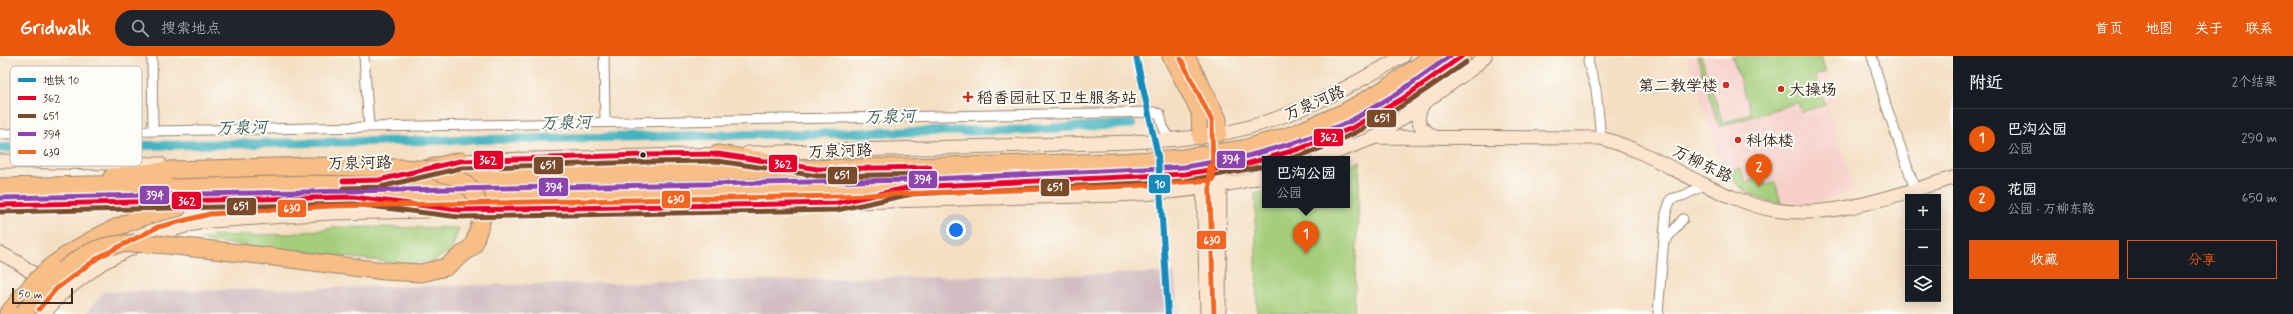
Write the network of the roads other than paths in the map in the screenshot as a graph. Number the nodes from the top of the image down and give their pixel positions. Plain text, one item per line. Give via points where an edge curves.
1 (152, 56) edge
2 (364, 56) edge
3 (604, 56) edge
4 (1170, 56) edge
5 (1187, 56) edge
6 (1403, 56) edge
7 (1433, 56) edge
8 (1462, 56) edge
9 (1485, 56) edge
10 (1589, 56) edge
11 (1872, 56) edge
12 (1423, 104) junction
13 (1270, 120) junction
14 (605, 122) junction
15 (368, 127) junction
16 (142, 131) edge
17 (153, 131) junction
18 (0, 134) edge
19 (10, 134) edge
20 (1219, 134) junction
21 (1200, 137) junction
22 (1376, 137) junction
23 (1436, 138) junction
24 (1601, 138) junction
25 (1171, 140) junction
26 (1133, 142) junction
27 (1297, 142) junction
28 (718, 154) junction
29 (1284, 156) edge
30 (1326, 156) edge
31 (0, 161) edge
32 (10, 161) edge
33 (460, 161) junction
34 (1220, 162) junction
35 (1202, 164) junction
36 (142, 165) edge
37 (818, 170) junction
38 (1120, 170) junction
39 (1262, 177) edge
40 (1953, 178) edge
41 (379, 180) junction
42 (0, 182) edge
43 (1704, 185) junction
44 (1220, 186) junction
45 (0, 187) edge
46 (35, 187) junction
47 (58, 187) junction
48 (911, 187) junction
49 (1204, 188) junction
50 (1915, 189) junction
51 (1159, 192) junction
52 (1134, 193) junction
53 (353, 197) junction
54 (221, 200) junction
55 (837, 203) junction
56 (0, 205) edge
57 (459, 210) junction
58 (1683, 219) dead end
59 (1664, 242) junction
60 (0, 253) edge
61 (60, 294) junction
62 (8, 314) edge
63 (23, 314) edge
64 (44, 314) edge
65 (1207, 314) edge
66 (1219, 314) edge
67 (1658, 314) edge

1 - 17 street
2 - 15 street
3 - 14 street
4 - 21 main road via 1199,112
5 - 20 main road via 1219,119
6 - 13 street, 万泉河路 via 1351,86
7 - 27 highway, 万泉河路 via 1388,87
8 - 27 highway, 万泉河路 via 1402,99 1352,128
9 - 12 street via 1473,68
10 - 24 street via 1588,62 1596,89
11 - 50 street
12 - 22 street
12 - 23 street via 1418,114 1419,125
13 - 20 street, 万泉河路
13 - 29 street
13 - 34 street via 1266,150
14 - 15 street
14 - 25 street via 1154,112 1160,114 1163,127
15 - 17 street
16 - 17 street
18 - 19 street
20 - 21 street, 万泉河路
20 - 34 street
21 - 25 street, 万泉河路
21 - 35 street
22 - 23 street, 万柳东路
22 - 30 street
23 - 24 street, 万柳东路
24 - 43 street, 万柳东路 via 1668,164
25 - 26 street, 万泉河路
26 - 28 street, 万泉河路
26 - 52 street
27 - 38 highway, 万泉河路, bridge via 1183,158
28 - 33 street, 万泉河路
28 - 37 highway
31 - 32 street, 万泉河路
33 - 36 street, 万泉河路
33 - 41 highway
34 - 35 street
34 - 44 street
35 - 49 street
35 - 51 street via 1169,168
37 - 38 highway, 万泉河路
37 - 41 highway, 万泉河路
38 - 48 highway, 万泉河路
39 - 44 street
40 - 50 street, 万柳东路
41 - 47 highway, 万泉河路
42 - 46 highway
43 - 50 street, 万柳东路 via 1768,209 1815,212 1866,203
43 - 59 street via 1671,199 1666,213
44 - 49 street
44 - 66 street
45 - 46 highway, 万泉河路
46 - 47 highway, 万泉河路
47 - 63 highway, bridge via 130,174 171,170 312,166 432,170 456,177 473,190 483,216 473,246 446,267 421,273 385,271 162,244 103,248 71,265 41,291
48 - 53 highway, 万泉河路
48 - 55 highway
49 - 51 street
49 - 65 street
51 - 52 street
52 - 55 street
53 - 54 highway, 万泉河路
53 - 57 highway
54 - 56 highway, 万泉河路
54 - 62 highway, bridge via 139,218 87,241 50,267
55 - 57 street
57 - 61 street via 332,213 210,221 188,225 160,234 102,264
58 - 59 street
59 - 67 street
60 - 61 street via 32,272
61 - 64 street

